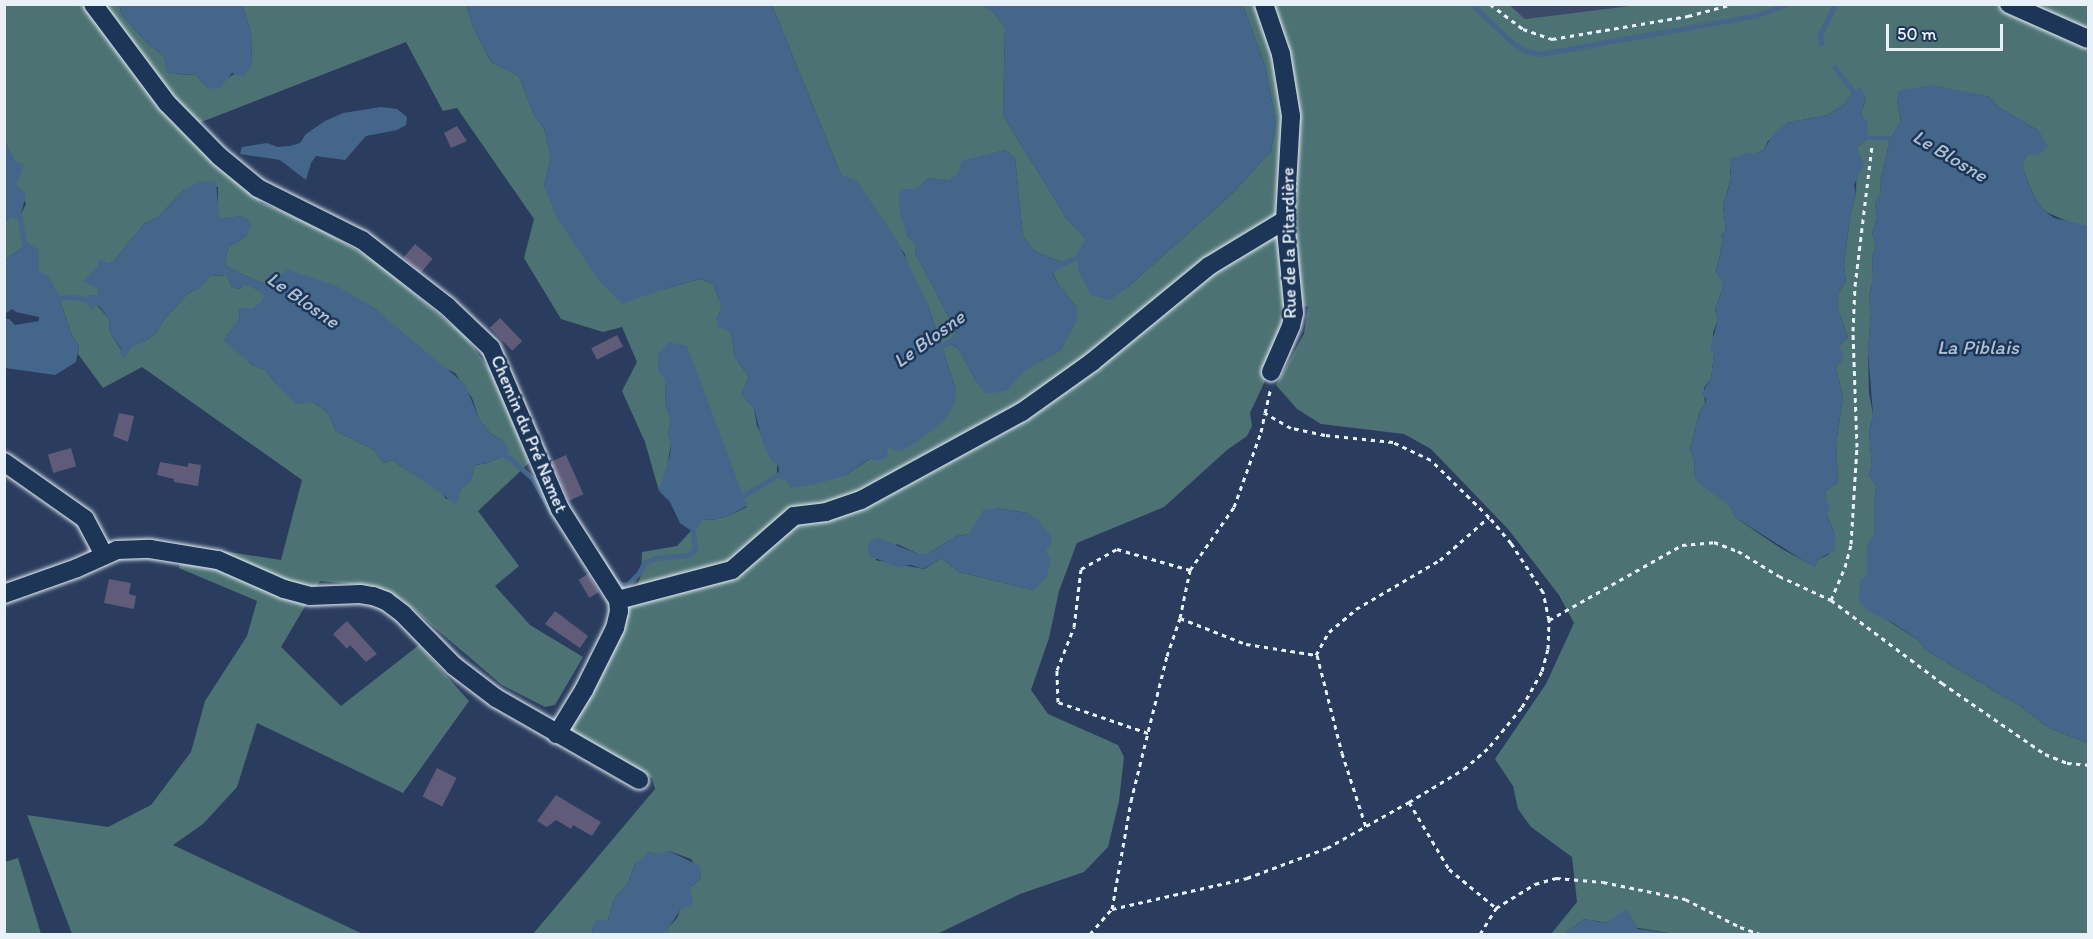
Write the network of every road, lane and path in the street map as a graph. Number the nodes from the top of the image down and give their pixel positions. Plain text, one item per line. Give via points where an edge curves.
1 (93, 4) edge
2 (1264, 4) edge
3 (1490, 4) edge
4 (1733, 4) edge
5 (2009, 4) edge
6 (2088, 39) edge
7 (1872, 146) dead end
8 (1285, 220) junction
9 (1271, 372) joint
10 (1265, 413) junction
11 (4, 462) edge
12 (1489, 517) junction
13 (104, 555) junction
14 (1190, 570) junction
15 (4, 594) edge
16 (618, 600) junction
17 (1832, 600) junction
18 (1180, 618) junction
19 (1549, 620) junction
20 (1316, 655) junction
21 (1148, 733) junction
22 (557, 734) junction
23 (2088, 765) edge
24 (639, 780) dead end
25 (1409, 802) junction
26 (1366, 827) junction
27 (1496, 908) junction
28 (1112, 909) junction
29 (1090, 934) edge
30 (1480, 934) edge
31 (1761, 934) edge

1 - 16 street, Chemin du Pré Namet via 167,103 219,156 258,189 362,240 448,307 491,348 560,510
2 - 8 street, Rue de la Pitardière via 1281,54 1291,116
3 - 4 path via 1522,29 1552,39 1688,16
5 - 6 street
7 - 17 path via 1855,286 1857,447 1851,544
8 - 9 street, Rue de la Pitardière via 1294,313
8 - 16 street via 1209,266 1092,362 1022,412 861,500 826,512 794,516 732,570
9 - 10 path
10 - 12 path via 1291,428 1393,442 1431,460
10 - 14 path via 1234,507
11 - 13 street via 85,519
12 - 19 path via 1543,592
12 - 20 path via 1440,560 1356,609 1329,632
13 - 15 street
13 - 22 street via 132,549 180,552 218,560 310,596 360,594 386,601 474,683
14 - 18 path
14 - 21 path via 1118,549 1081,569 1074,627 1057,670 1058,702
16 - 22 street via 615,628
17 - 19 path via 1714,542 1682,545
17 - 23 path via 2045,754 2067,763
18 - 20 path via 1246,644
18 - 21 path
19 - 25 path via 1542,671 1522,707 1491,746 1464,769
20 - 26 path
21 - 28 path via 1131,801
22 - 24 street
25 - 26 path
25 - 27 path via 1449,869
26 - 28 path via 1327,848 1247,878
27 - 30 path
27 - 31 path via 1535,884 1556,878 1603,882 1684,899
28 - 29 path

